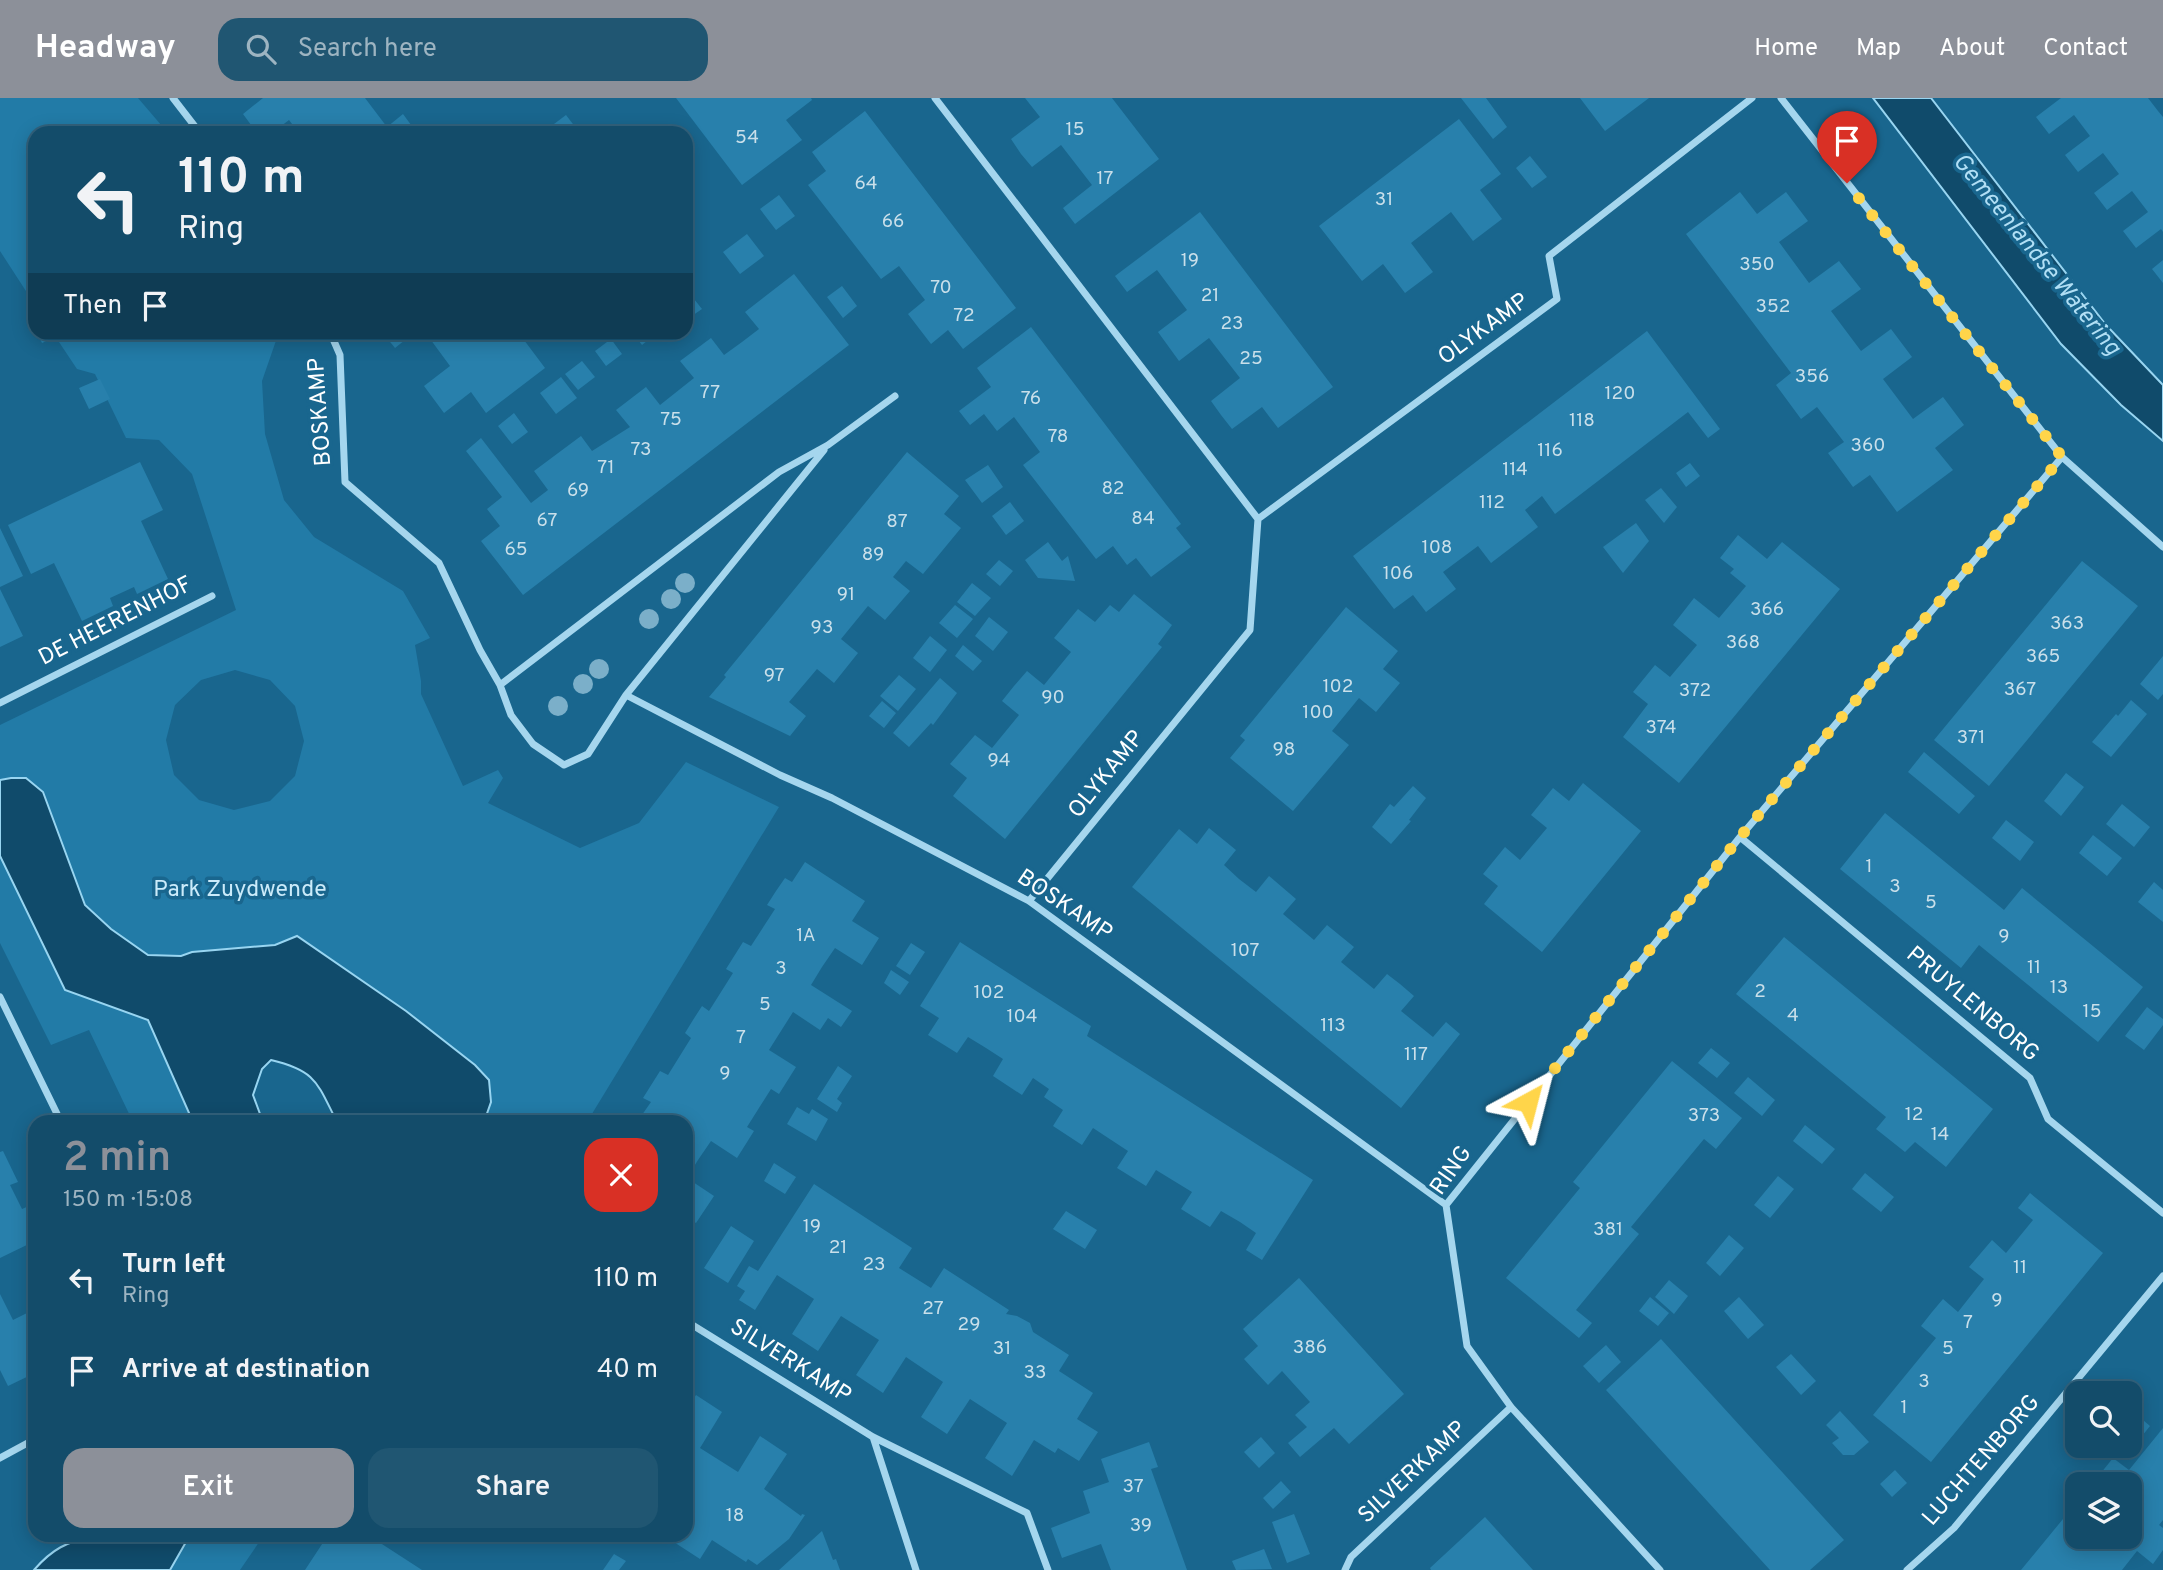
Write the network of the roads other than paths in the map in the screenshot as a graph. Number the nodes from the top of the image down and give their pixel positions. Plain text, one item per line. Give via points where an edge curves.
1 (173, 98) edge
2 (935, 98) edge
3 (1752, 98) edge
4 (1781, 98) edge
5 (195, 126) edge
6 (333, 340) edge
7 (895, 396) dead end
8 (828, 445) junction
9 (2062, 457) junction
10 (1258, 519) junction
11 (2163, 547) edge
12 (212, 596) dead end
13 (500, 685) junction
14 (626, 695) junction
15 (0, 702) edge
16 (1740, 837) junction
17 (1029, 901) junction
18 (0, 997) edge
19 (58, 1115) edge
20 (1446, 1205) junction
21 (2163, 1213) edge
22 (2163, 1276) edge
23 (693, 1325) edge
24 (1511, 1407) junction
25 (873, 1437) junction
26 (28, 1443) edge
27 (0, 1458) edge
28 (916, 1570) edge
29 (1048, 1570) edge
30 (1345, 1570) edge
31 (1660, 1570) edge
32 (1907, 1570) edge

1 - 5 street
2 - 10 street
3 - 10 street, OLYKAMP via 1549,256 1557,299
4 - 9 street
6 - 13 street, BOSKAMP via 340,355 345,482 439,564
7 - 8 street, BOSKAMP
8 - 13 street, BOSKAMP via 779,472
8 - 14 street, BOSKAMP
9 - 11 street
9 - 16 street, RING
10 - 17 street, OLYKAMP via 1250,630
12 - 15 street, DE HEERENHOF
13 - 14 street, BOSKAMP via 511,715 533,744 564,765 588,754
14 - 17 street, BOSKAMP
16 - 20 street, RING
16 - 21 street, PRUYLENBORG via 2030,1077 2048,1119
17 - 20 street, BOSKAMP
18 - 19 street
20 - 24 street, RING via 1467,1346
22 - 32 street, LUCHTENBORG via 1954,1528
23 - 25 street, SILVERKAMP
24 - 30 street, SILVERKAMP via 1350,1557
24 - 31 street, RING
25 - 28 street
25 - 29 street, SILVERKAMP via 1027,1513
26 - 27 street

